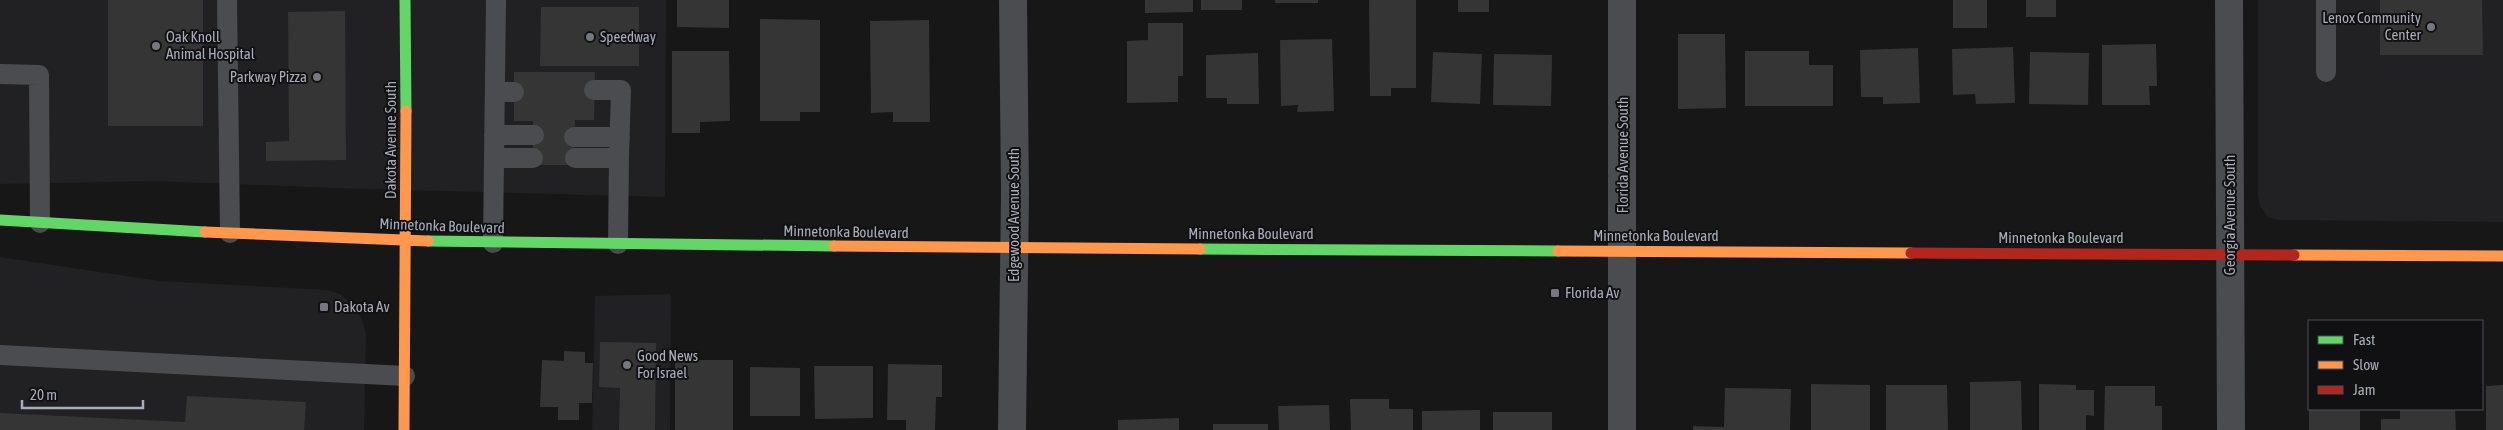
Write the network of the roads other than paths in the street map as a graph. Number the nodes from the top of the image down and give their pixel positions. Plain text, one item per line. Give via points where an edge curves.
1 (228, 0) edge
2 (405, 0) edge
3 (496, 0) edge
4 (1013, 0) edge
5 (1622, 0) edge
6 (2229, 0) edge
7 (2326, 0) edge
8 (2326, 72) dead end
9 (0, 74) edge
10 (594, 90) dead end
11 (494, 136) junction
12 (534, 136) dead end
13 (574, 137) dead end
14 (620, 137) junction
15 (494, 158) junction
16 (533, 158) dead end
17 (575, 158) dead end
18 (619, 158) junction
19 (0, 220) edge
20 (40, 223) junction
21 (230, 234) junction
22 (406, 241) junction
23 (493, 243) junction
24 (618, 244) junction
25 (1014, 248) junction
26 (1623, 250) junction
27 (2230, 254) junction
28 (2503, 256) edge
29 (0, 355) edge
30 (404, 376) junction
31 (404, 430) edge
32 (1012, 430) edge
33 (1622, 430) edge
34 (2231, 430) edge

1 - 21 lane
2 - 22 main road, Dakota Avenue South
3 - 11 lane via 504,92
4 - 25 street, Edgewood Avenue South
5 - 26 street, Florida Avenue South
6 - 27 street, Georgia Avenue South
7 - 8 lane
9 - 20 lane via 39,74
10 - 14 lane via 622,90
11 - 12 lane
11 - 15 lane
13 - 14 lane
14 - 18 lane
15 - 16 lane
15 - 23 lane
17 - 18 lane
18 - 24 lane
19 - 20 main road, Minnetonka Boulevard
20 - 21 main road, Minnetonka Boulevard
21 - 22 main road, Minnetonka Boulevard
22 - 23 main road, Minnetonka Boulevard
22 - 30 main road, Dakota Avenue South
23 - 24 main road, Minnetonka Boulevard
24 - 25 main road, Minnetonka Boulevard
25 - 26 main road, Minnetonka Boulevard
25 - 32 street, Edgewood Avenue South
26 - 27 main road, Minnetonka Boulevard
26 - 33 street, Florida Avenue South
27 - 28 main road, Minnetonka Boulevard
27 - 34 street, Georgia Avenue South
29 - 30 lane
30 - 31 main road, Dakota Avenue South

